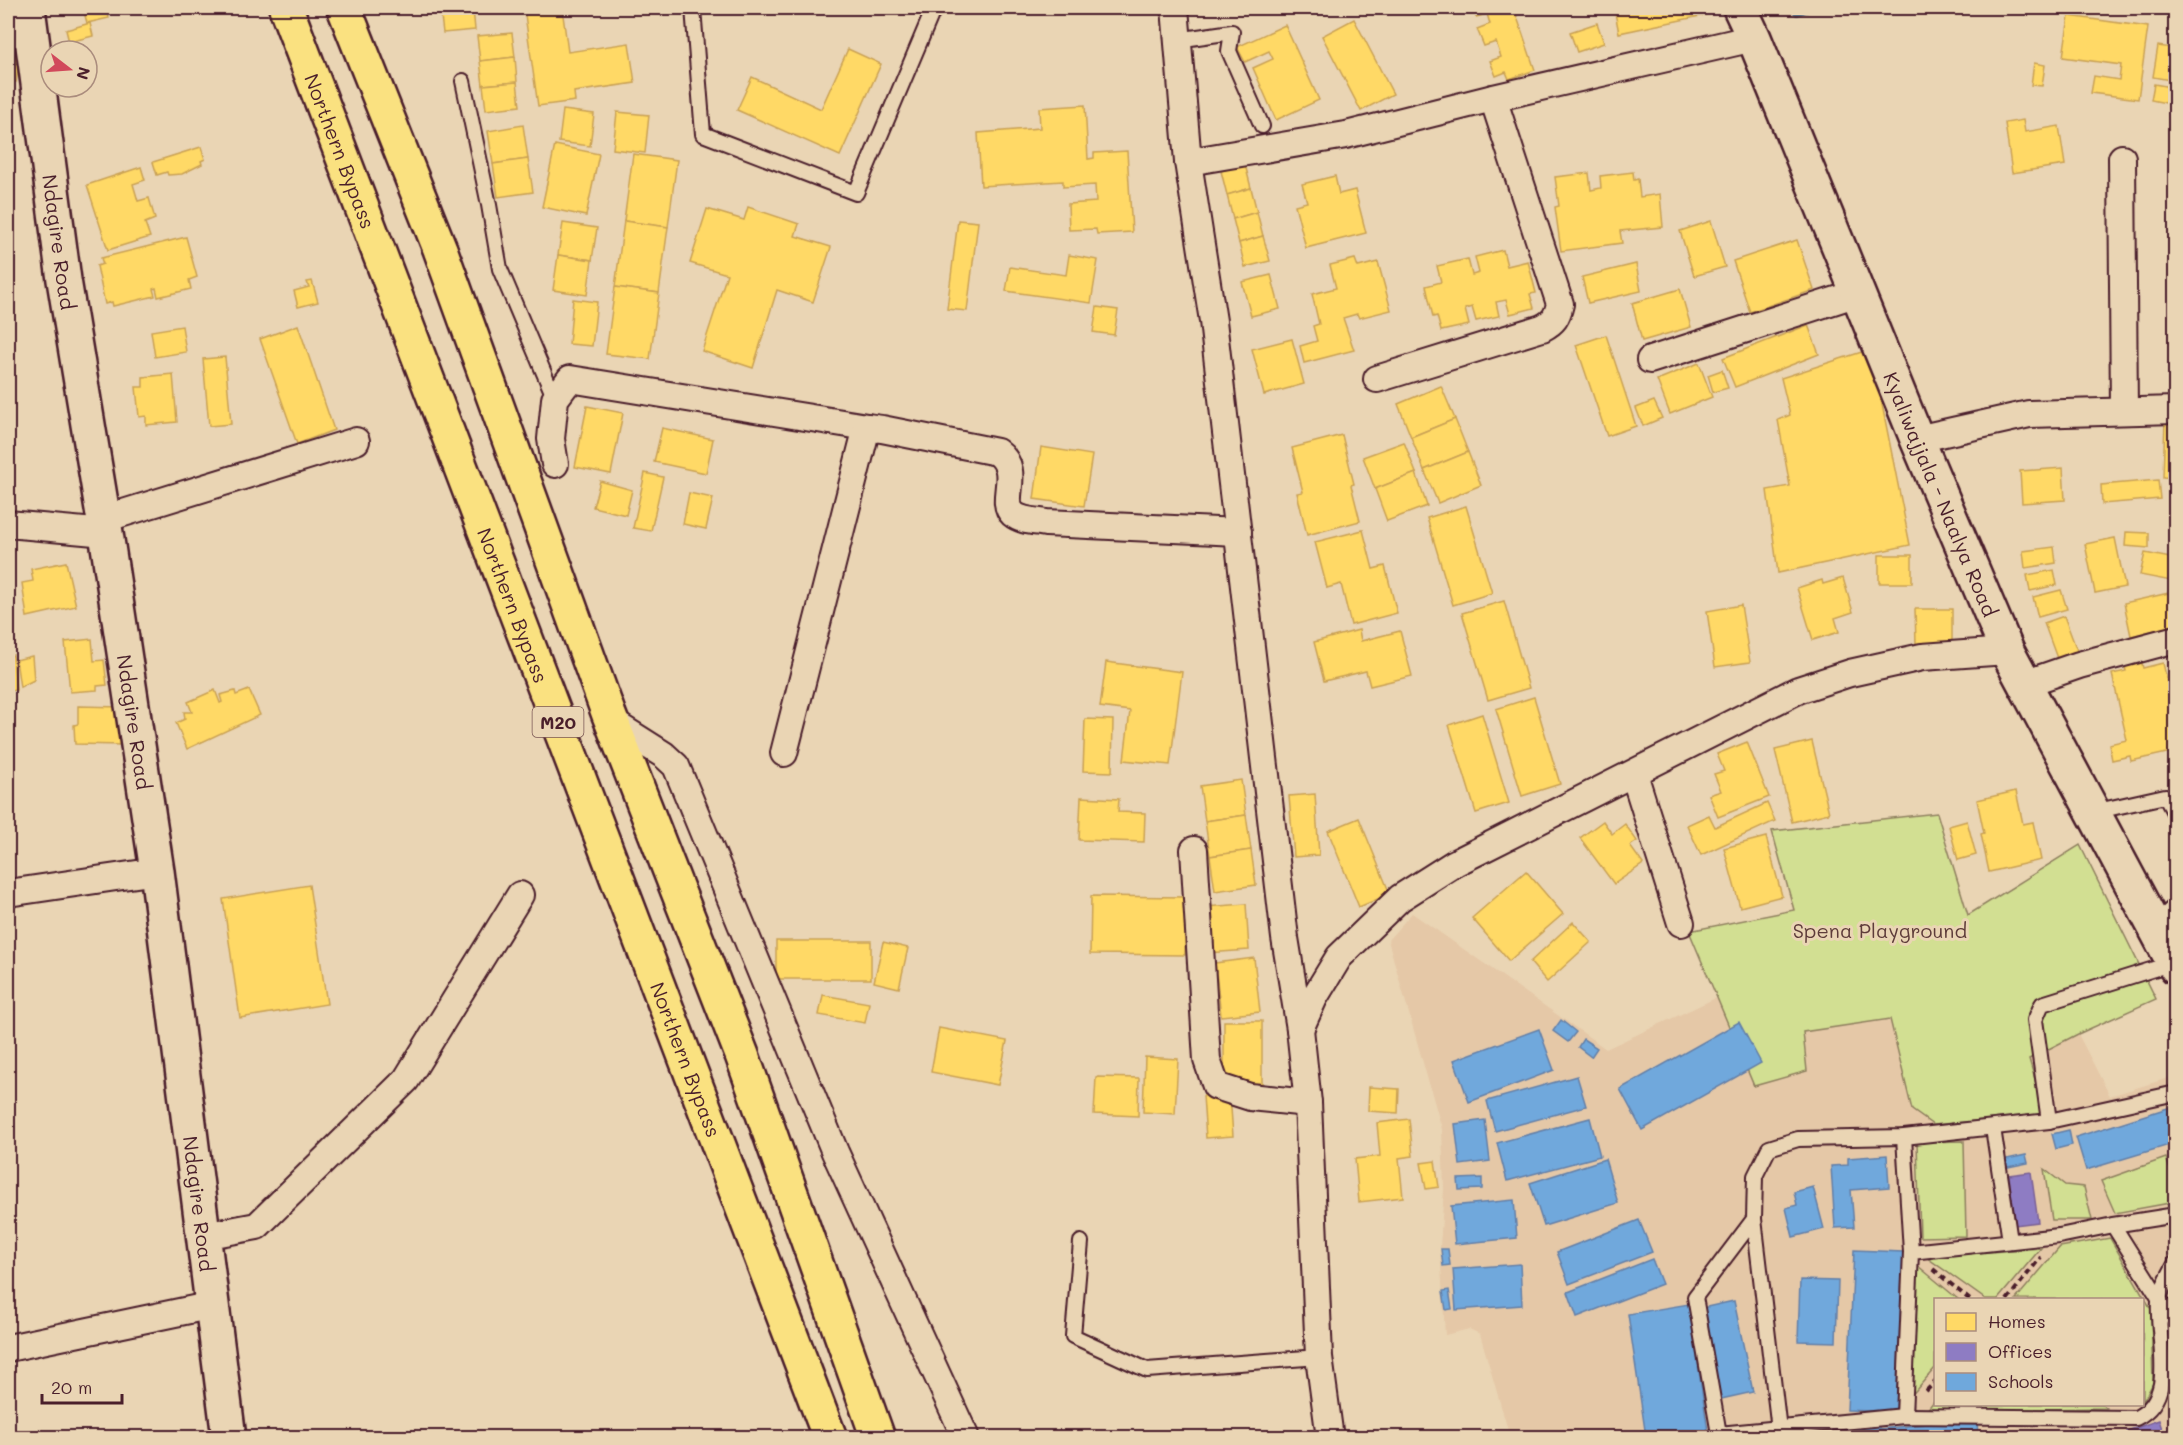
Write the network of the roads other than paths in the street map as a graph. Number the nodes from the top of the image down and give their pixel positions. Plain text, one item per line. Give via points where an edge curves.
1 (286, 8) edge
2 (344, 8) edge
3 (693, 8) edge
4 (933, 8) edge
5 (1175, 8) edge
6 (1740, 8) edge
7 (23, 25) edge
8 (1754, 39) junction
9 (1178, 40) junction
10 (463, 81) dead end
11 (1493, 98) junction
12 (1262, 126) dead end
13 (2122, 158) dead end
14 (1188, 162) junction
15 (1858, 292) junction
16 (1650, 360) dead end
17 (1377, 379) dead end
18 (555, 399) junction
19 (2175, 410) edge
20 (2124, 411) junction
21 (867, 428) junction
22 (1917, 439) junction
23 (356, 441) dead end
24 (555, 464) dead end
25 (8, 524) edge
26 (105, 526) junction
27 (1238, 532) junction
28 (2175, 639) edge
29 (2007, 651) junction
30 (2024, 684) junction
31 (612, 722) junction
32 (784, 753) dead end
33 (1634, 774) junction
34 (2170, 794) edge
35 (2093, 812) junction
36 (2175, 816) edge
37 (1194, 850) dead end
38 (157, 871) junction
39 (8, 893) edge
40 (520, 895) dead end
41 (1681, 923) dead end
42 (2169, 939) edge
43 (1300, 1029) junction
44 (2175, 1093) edge
45 (1308, 1102) junction
46 (2049, 1121) junction
47 (1993, 1128) junction
48 (1904, 1137) junction
49 (2175, 1215) edge
50 (1754, 1219) junction
51 (2114, 1225) junction
52 (204, 1236) junction
53 (2010, 1241) junction
54 (1081, 1242) dead end
55 (1911, 1252) junction
56 (2175, 1262) edge
57 (2159, 1300) junction
58 (213, 1305) junction
59 (2175, 1325) edge
60 (8, 1348) edge
61 (1319, 1358) junction
62 (1904, 1416) junction
63 (1779, 1432) edge
64 (229, 1437) edge
65 (830, 1437) edge
66 (878, 1437) edge
67 (966, 1437) edge
68 (1330, 1437) edge

1 - 65 highway, Northern Bypass / M20
2 - 31 highway, M20 via 440,249
3 - 4 lane via 703,134 856,193
5 - 9 street
6 - 8 street, Kyaliwajjala - Naalya Road
7 - 26 street, Ndagire Road
8 - 11 street
8 - 15 street, Kyaliwajjala - Naalya Road
9 - 12 lane via 1232,32 1229,51
9 - 14 street
10 - 18 lane via 500,269
11 - 14 street via 1346,135
11 - 17 street via 1560,304 1557,315 1553,323 1542,328
13 - 20 street
14 - 27 street via 1213,321
15 - 16 street
15 - 22 street, Kyaliwajjala - Naalya Road
18 - 21 street via 570,379
18 - 24 street via 551,439
19 - 20 street
20 - 22 street via 2029,414
21 - 27 street via 997,452 1009,464 1009,506 1013,514 1025,519
21 - 32 street
22 - 29 street, Kyaliwajjala - Naalya Road
23 - 26 street
25 - 26 street
26 - 38 street, Ndagire Road
27 - 43 street via 1285,938
28 - 30 street via 2079,664
29 - 30 street, Kyaliwajjala - Naalya Road
29 - 33 street via 1922,657 1850,673 1798,690
30 - 35 street, Kyaliwajjala - Naalya Road
31 - 66 highway, M20 via 742,1055
31 - 67 street via 676,766 835,1152
33 - 41 street
33 - 43 street via 1455,863 1400,898 1338,957
34 - 35 lane
34 - 36 lane
35 - 42 street, Kyaliwajjala - Naalya Road
37 - 45 street via 1207,1060 1216,1086 1250,1097
38 - 39 street
38 - 52 street, Ndagire Road
40 - 52 street via 406,1080 256,1226
42 - 46 lane via 2042,1004 2035,1020
43 - 45 street
44 - 46 lane
45 - 61 street
46 - 47 lane
47 - 48 lane
47 - 53 lane
48 - 50 lane via 1798,1139 1769,1148 1755,1176
48 - 55 lane
49 - 51 lane
50 - 63 lane
50 - 63 lane via 1695,1297 1719,1434
51 - 53 lane
51 - 57 lane
52 - 58 street, Ndagire Road
53 - 55 lane
54 - 61 lane via 1073,1336 1147,1370
55 - 62 lane
56 - 57 lane
57 - 59 lane
57 - 62 lane via 2163,1354 2158,1397 2147,1413 2136,1419
58 - 60 street
58 - 64 street, Ndagire Road
61 - 68 street
62 - 63 lane

